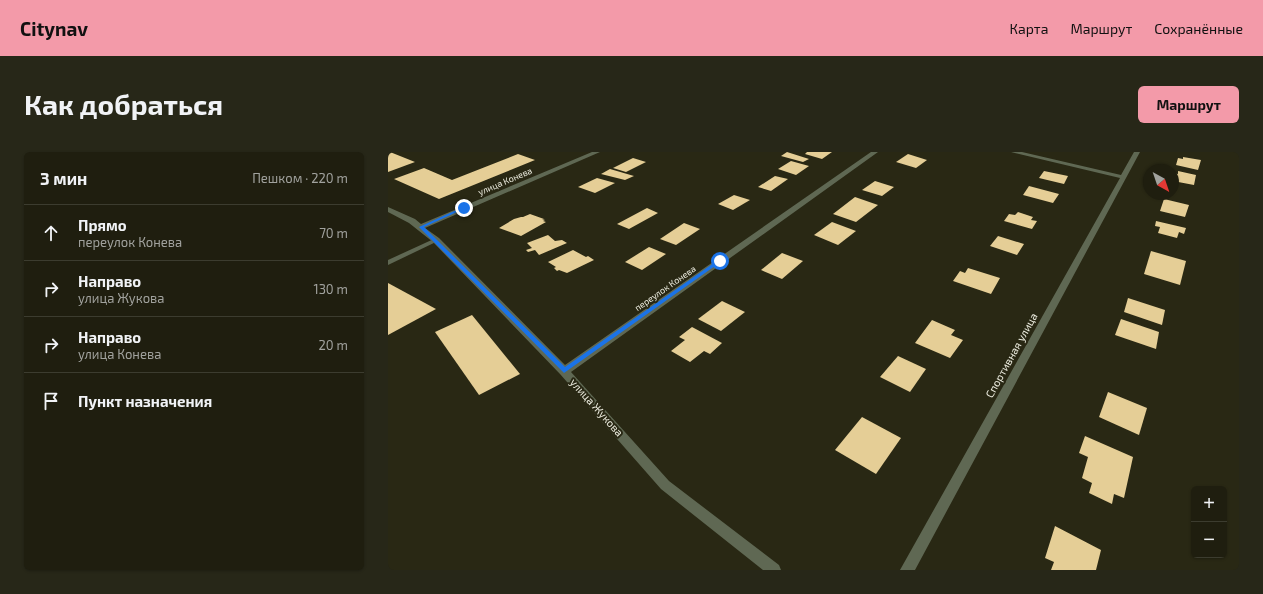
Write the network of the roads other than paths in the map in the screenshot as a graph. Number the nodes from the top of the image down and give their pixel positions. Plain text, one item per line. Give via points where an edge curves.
1 (597, 152) edge
2 (875, 152) edge
3 (1014, 152) edge
4 (1136, 152) edge
5 (1124, 177) junction
6 (388, 209) edge
7 (421, 227) junction
8 (436, 240) junction
9 (388, 263) edge
10 (564, 371) junction
11 (774, 570) edge
12 (907, 570) edge

1 - 7 street, улица Конева
2 - 10 street, переулок Конева
3 - 5 street
4 - 5 street, Спортивная улица
5 - 12 street, Спортивная улица
6 - 7 street, улица Жукова
7 - 8 street, улица Жукова
8 - 9 lane
8 - 10 street, улица Жукова
10 - 11 street, улица Жукова via 665,484

